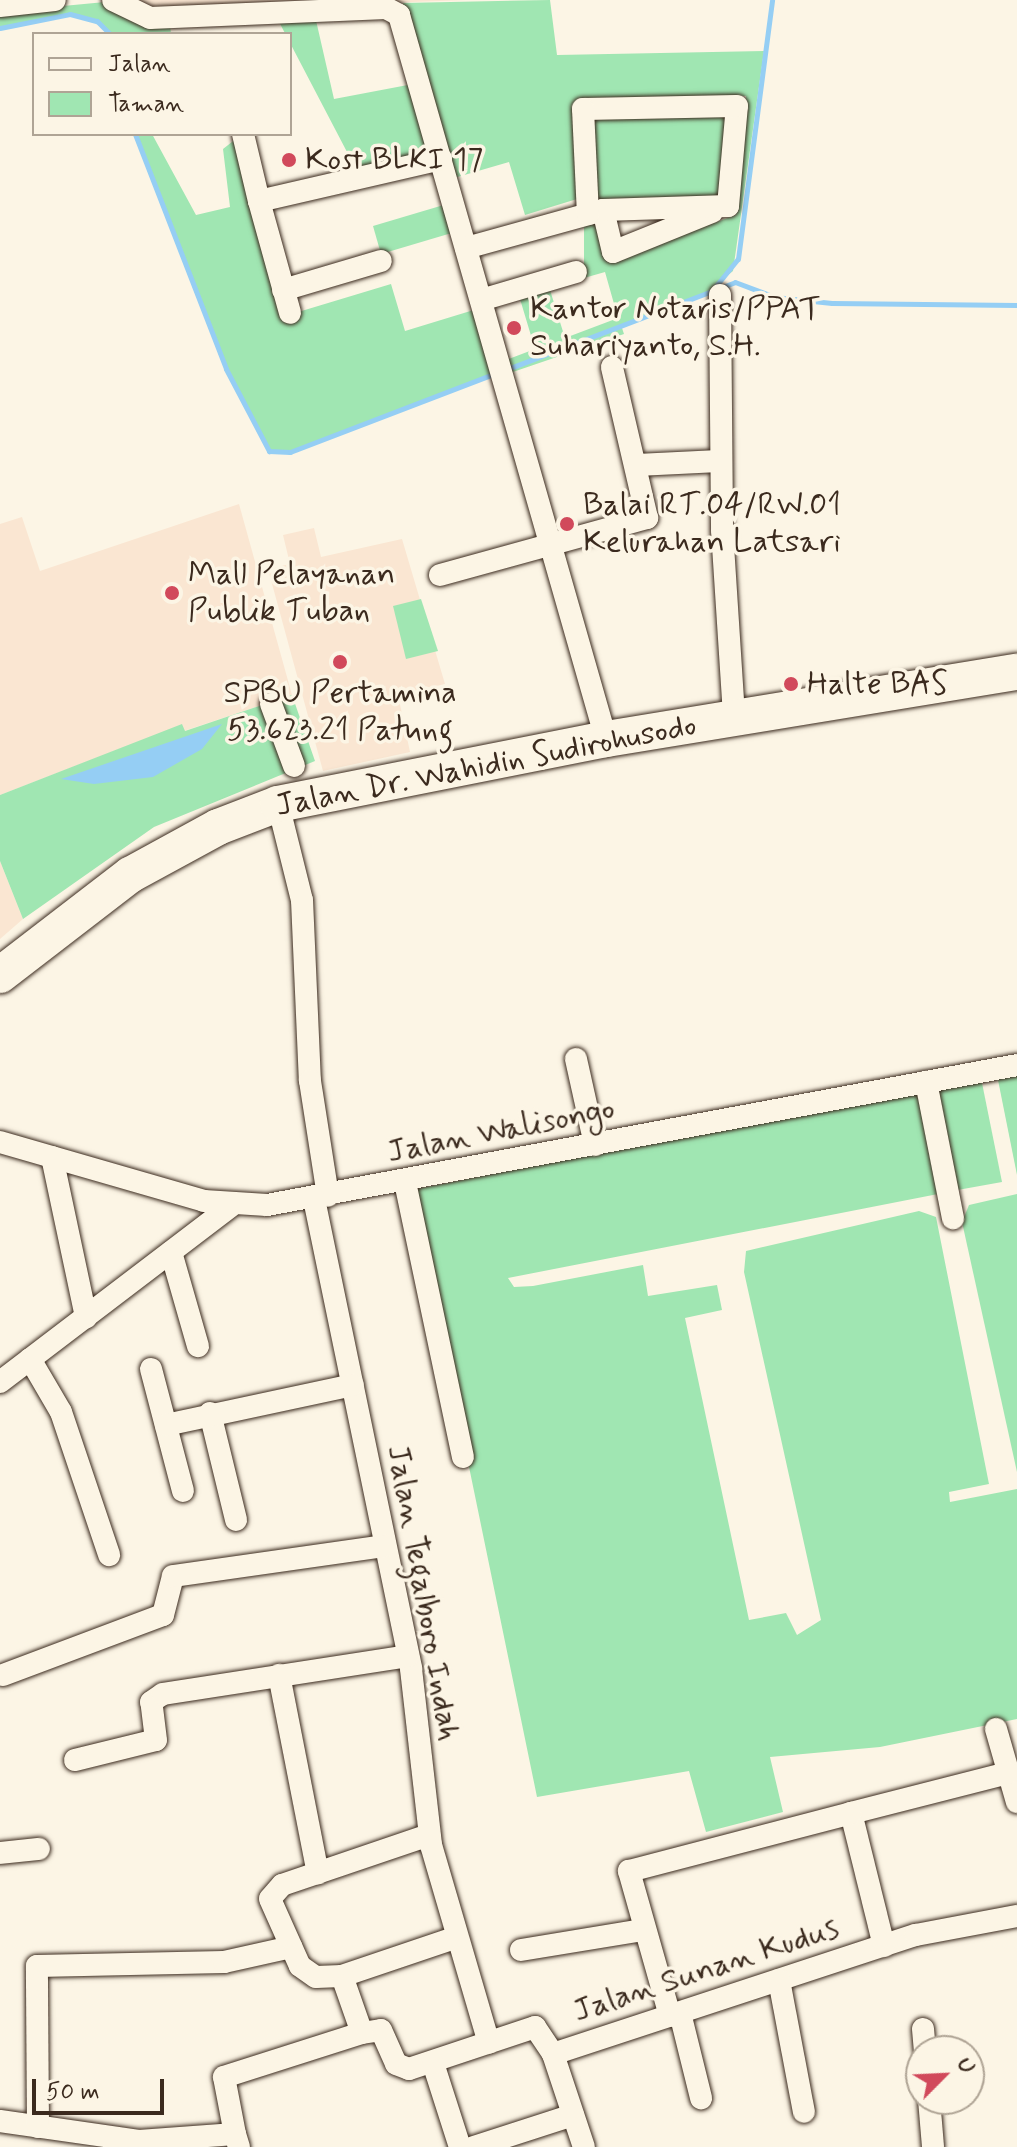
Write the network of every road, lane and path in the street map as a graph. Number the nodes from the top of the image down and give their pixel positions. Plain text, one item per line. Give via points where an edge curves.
1 (55, 0) edge
2 (113, 0) edge
3 (0, 6) edge
4 (221, 25) edge
5 (243, 136) edge
6 (441, 159) junction
7 (259, 201) junction
8 (725, 207) junction
9 (596, 212) junction
10 (466, 248) junction
11 (381, 261) dead end
12 (576, 272) dead end
13 (283, 290) junction
14 (720, 295) dead end
15 (481, 300) junction
16 (290, 313) dead end
17 (612, 367) dead end
18 (719, 461) junction
19 (637, 465) junction
20 (548, 544) junction
21 (440, 575) dead end
22 (1017, 672) edge
23 (271, 704) dead end
24 (734, 718) junction
25 (606, 739) junction
26 (294, 766) dead end
27 (278, 804) junction
28 (0, 975) edge
29 (576, 1059) dead end
30 (1017, 1065) edge
31 (926, 1082) junction
32 (0, 1142) edge
33 (595, 1145) junction
34 (52, 1157) junction
35 (405, 1182) junction
36 (321, 1197) junction
37 (231, 1206) junction
38 (953, 1218) dead end
39 (171, 1252) junction
40 (86, 1317) junction
41 (198, 1346) dead end
42 (30, 1359) junction
43 (151, 1369) dead end
44 (0, 1382) edge
45 (353, 1385) junction
46 (210, 1413) junction
47 (166, 1425) junction
48 (463, 1457) dead end
49 (183, 1491) dead end
50 (236, 1520) dead end
51 (385, 1546) junction
52 (109, 1555) dead end
53 (408, 1656) junction
54 (3, 1675) dead end
55 (279, 1675) junction
56 (996, 1729) dead end
57 (75, 1760) dead end
58 (1008, 1773) junction
59 (1017, 1802) edge
60 (851, 1813) junction
61 (429, 1835) junction
62 (39, 1849) dead end
63 (0, 1853) edge
64 (318, 1873) junction
65 (1017, 1916) edge
66 (643, 1930) junction
67 (457, 1937) junction
68 (884, 1946) junction
69 (291, 1947) junction
70 (521, 1950) dead end
71 (342, 1976) junction
72 (779, 1980) junction
73 (675, 2014) junction
74 (362, 2033) junction
75 (489, 2043) junction
76 (553, 2054) junction
77 (433, 2063) junction
78 (701, 2098) dead end
79 (804, 2112) dead end
80 (573, 2115) junction
81 (930, 2115) edge
82 (0, 2121) edge
83 (43, 2134) edge
84 (237, 2140) edge
85 (91, 2141) edge
86 (460, 2147) edge
87 (474, 2147) edge
88 (584, 2147) edge
89 (933, 2147) edge

1 - 3 street
2 - 4 street via 142,17
4 - 6 street via 394,10
5 - 7 street
6 - 7 street
6 - 10 street
7 - 13 street
8 - 9 street
8 - 9 street via 613,252
8 - 9 street via 732,197 737,106 591,107 581,116
9 - 10 street
10 - 15 street
11 - 13 street
12 - 15 street
13 - 16 street
14 - 18 street
15 - 20 street
17 - 19 street
18 - 19 street
18 - 24 street
19 - 20 street via 645,520
20 - 21 street
20 - 25 street
22 - 24 highway, Jalan Dr. Wahidin Sudirohusodo
23 - 26 street
24 - 25 highway, Jalan Dr. Wahidin Sudirohusodo
25 - 27 highway, Jalan Dr. Wahidin Sudirohusodo
27 - 28 highway, Jalan Dr. Wahidin Sudirohusodo via 218,827 130,875
27 - 36 street, Jalan Tegalboro Indah via 302,900
29 - 33 street
30 - 31 street, Jalan Walisongo
31 - 33 street, Jalan Walisongo
31 - 38 street
32 - 34 street, Jalan Walisongo
33 - 35 street, Jalan Walisongo
34 - 37 street, Jalan Walisongo
34 - 40 street
35 - 36 street, Jalan Walisongo
35 - 48 street
36 - 37 street, Jalan Walisongo
36 - 45 street, Jalan Tegalboro Indah
37 - 39 street
39 - 40 street
39 - 41 street
40 - 42 street
42 - 44 street
42 - 52 street via 61,1412
43 - 47 street
45 - 46 street
45 - 51 street, Jalan Tegalboro Indah
46 - 47 street
46 - 50 street
47 - 49 street
51 - 53 street, Jalan Tegalboro Indah
51 - 54 street via 173,1576 163,1615
53 - 55 street
53 - 61 street, Jalan Tegalboro Indah
55 - 57 street via 158,1696 151,1706 156,1740
55 - 64 street
56 - 58 street
58 - 59 street
58 - 60 street
60 - 66 street via 632,1870 627,1881
60 - 68 street
61 - 64 street
61 - 67 street, Jalan Tegalboro Indah
62 - 63 street
64 - 69 street via 270,1893
65 - 68 street, Jalan Sunan Kudus
66 - 70 street
66 - 73 street
67 - 71 street
67 - 75 street, Jalan Tegalboro Indah
68 - 72 street, Jalan Sunan Kudus
69 - 71 street via 305,1973
69 - 83 street via 224,1962 37,1966
71 - 74 street
72 - 73 street, Jalan Sunan Kudus
72 - 79 street
73 - 76 street, Jalan Sunan Kudus
73 - 78 street
74 - 77 street via 383,2032 403,2069
74 - 84 street via 224,2077
75 - 76 street, Jalan Sunan Kudus via 539,2027
75 - 77 street, Jalan Sunan Kudus
76 - 80 street
77 - 86 street
80 - 87 street
80 - 88 street
81 - 89 street
82 - 83 street
83 - 85 street
84 - 85 street

